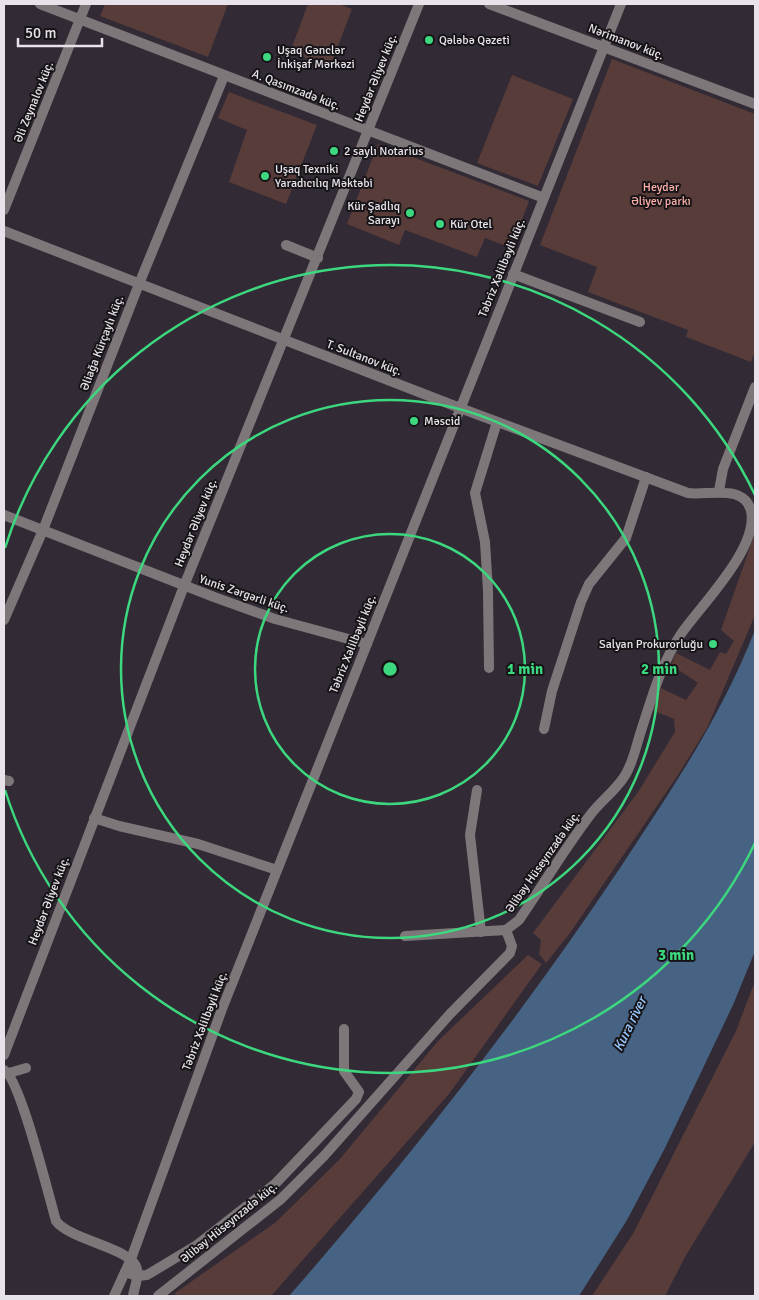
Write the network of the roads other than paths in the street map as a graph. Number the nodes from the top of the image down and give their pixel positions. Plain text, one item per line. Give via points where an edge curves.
1 (40, 4) edge
2 (86, 4) edge
3 (419, 4) edge
4 (488, 4) edge
5 (621, 4) edge
6 (80, 20) junction
7 (604, 47) junction
8 (224, 76) junction
9 (755, 104) edge
10 (368, 131) junction
11 (544, 198) junction
12 (4, 210) edge
13 (4, 230) edge
14 (286, 245) dead end
15 (318, 258) junction
16 (513, 274) junction
17 (139, 284) junction
18 (640, 322) dead end
19 (285, 340) junction
20 (755, 387) edge
21 (460, 408) junction
22 (497, 422) junction
23 (646, 477) junction
24 (719, 491) junction
25 (4, 515) edge
26 (43, 530) junction
27 (184, 586) junction
28 (4, 620) edge
29 (367, 644) junction
30 (489, 668) dead end
31 (544, 730) dead end
32 (477, 790) dead end
33 (94, 818) junction
34 (277, 870) junction
35 (506, 930) junction
36 (481, 932) junction
37 (405, 936) dead end
38 (344, 1029) dead end
39 (4, 1055) edge
40 (26, 1068) dead end
41 (6, 1071) edge
42 (131, 1258) junction
43 (125, 1272) junction
44 (137, 1276) junction
45 (114, 1296) edge
46 (133, 1296) edge
47 (158, 1296) edge

1 - 6 street, A. Qasımzadə küç.
2 - 6 street, Əli Zeynalov küç.
3 - 10 street, Heydər Əliyev küç.
4 - 7 street, Nərimanov küç.
5 - 7 street, Təbriz Xəlilbəyli küç.
6 - 8 street, A. Qasımzadə küç.
6 - 12 street, Əli Zeynalov küç.
7 - 9 street, Nərimanov küç.
7 - 11 street, Təbriz Xəlilbəyli küç.
8 - 10 street, A. Qasımzadə küç.
8 - 17 street, Əliağa Kürçaylı küç.
10 - 11 street, A. Qasımzadə küç.
10 - 15 street, Heydər Əliyev küç.
11 - 16 street, Təbriz Xəlilbəyli küç.
13 - 17 street, T. Sultanov küç.
14 - 15 street
15 - 19 street, Heydər Əliyev küç.
16 - 18 street
16 - 21 street, Təbriz Xəlilbəyli küç.
17 - 19 street, T. Sultanov küç.
17 - 26 street, Əliağa Kürçaylı küç.
19 - 21 street, T. Sultanov küç.
19 - 27 street, Heydər Əliyev küç.
20 - 24 street
21 - 22 street, T. Sultanov küç.
21 - 29 street, Təbriz Xəlilbəyli küç.
22 - 23 street, T. Sultanov küç.
22 - 30 street via 475,494 485,542
23 - 24 street, T. Sultanov küç. via 688,493
23 - 31 street via 626,538 589,584 581,602 552,691
24 - 35 street, Əlibəy Hüseynzadə küç. via 746,501 751,510 752,520 741,552 682,633 664,664 625,777 587,819 519,920
25 - 26 street, Yunis Zərgərli küç.
26 - 27 street, Yunis Zərgərli küç.
26 - 28 street, Əliağa Kürçaylı küç.
27 - 29 street, Yunis Zərgərli küç. via 275,619
27 - 33 street, Heydər Əliyev küç.
29 - 34 street, Təbriz Xəlilbəyli küç.
32 - 36 street via 470,835
33 - 34 street via 226,852
33 - 39 street, Heydər Əliyev küç.
34 - 42 street, Təbriz Xəlilbəyli küç. via 222,1009
35 - 36 street
35 - 47 street, Əlibəy Hüseynzadə küç. via 512,946 510,954 450,1014 324,1156 259,1217
36 - 37 street
38 - 44 street via 344,1071 359,1092 356,1099 275,1184 180,1256 147,1275
40 - 41 street
41 - 42 street via 25,1115 56,1221 69,1232
42 - 43 street, Təbriz Xəlilbəyli küç.
42 - 44 street
43 - 44 street
43 - 45 street, Təbriz Xəlilbəyli küç.
44 - 46 street

